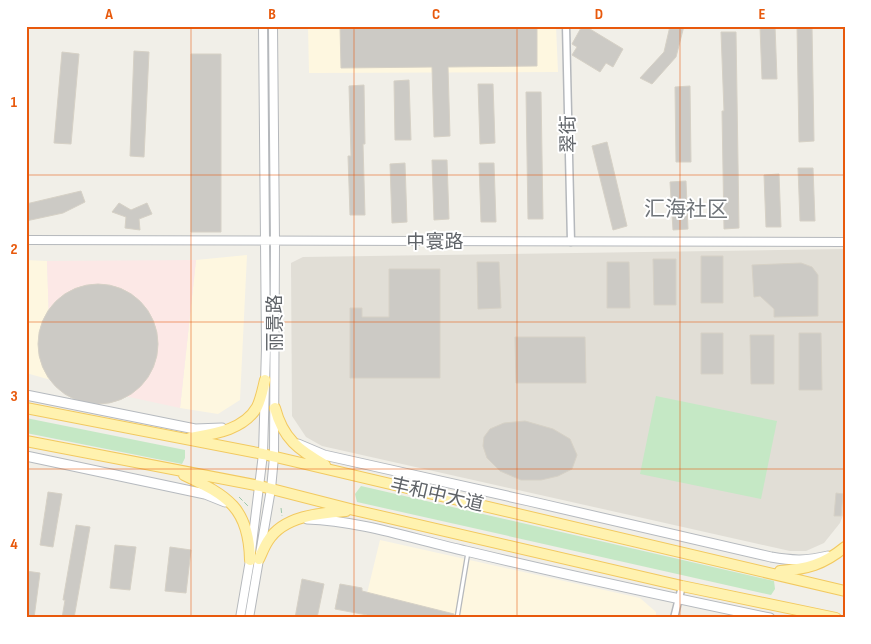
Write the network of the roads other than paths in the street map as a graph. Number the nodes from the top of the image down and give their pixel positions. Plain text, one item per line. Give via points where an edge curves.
1 (263, 26) edge
2 (273, 26) edge
3 (566, 26) edge
4 (26, 240) edge
5 (265, 242) junction
6 (275, 242) junction
7 (571, 242) junction
8 (845, 242) edge
9 (265, 380) junction
10 (26, 395) edge
11 (26, 408) edge
12 (275, 408) junction
13 (239, 424) junction
14 (183, 439) junction
15 (26, 441) edge
16 (293, 442) junction
17 (263, 454) junction
18 (26, 456) edge
19 (274, 457) junction
20 (172, 469) junction
21 (335, 471) junction
22 (260, 486) junction
23 (271, 489) junction
24 (233, 506) junction
25 (354, 510) junction
26 (299, 518) junction
27 (845, 547) edge
28 (468, 552) junction
29 (836, 554) junction
30 (255, 560) junction
31 (770, 572) junction
32 (682, 586) junction
33 (845, 591) edge
34 (679, 599) junction
35 (772, 605) junction
36 (240, 618) edge
37 (249, 618) edge
38 (457, 618) edge
39 (674, 618) edge
40 (770, 618) edge
41 (797, 618) edge
42 (836, 618) edge

1 - 5 street, 丽景路
2 - 6 street, 丽景路
3 - 7 street, 翠街
4 - 5 street, 中寰路
5 - 6 street, 中寰路
5 - 9 street, 丽景路
6 - 7 street, 中寰路
6 - 12 street, 丽景路
7 - 8 street, 中寰路
9 - 13 main road via 257,407
9 - 17 street, 丽景路
10 - 13 main road via 194,429
11 - 14 main road, 丰和中大道
12 - 16 main road via 279,425
12 - 19 street, 丽景路
13 - 14 main road via 226,431
14 - 17 main road, 丰和中大道
15 - 20 main road, 丰和中大道
16 - 21 main road
16 - 29 main road via 324,456 771,557 792,561
17 - 19 main road, 丰和中大道
17 - 22 street, 丽景路
18 - 24 main road via 205,494
19 - 21 main road, 丰和中大道
19 - 23 street, 丽景路
20 - 22 main road, 丰和中大道
20 - 24 main road via 218,493
21 - 31 main road, 丰和中大道
22 - 23 main road, 丰和中大道
22 - 30 street, 丽景路
23 - 25 main road, 丰和中大道
23 - 30 street, 丽景路
24 - 30 main road via 247,528
25 - 26 main road
25 - 32 main road, 丰和中大道
26 - 28 main road via 354,524
26 - 30 main road via 278,530
27 - 29 main road
28 - 34 main road
28 - 38 lane
29 - 31 main road via 811,567
30 - 36 street, 丽景路
30 - 37 street, 丽景路
31 - 33 main road, 丰和中大道
32 - 34 street
32 - 35 main road, 丰和中大道
34 - 39 street
34 - 40 main road
35 - 41 main road
35 - 42 main road, 丰和中大道

